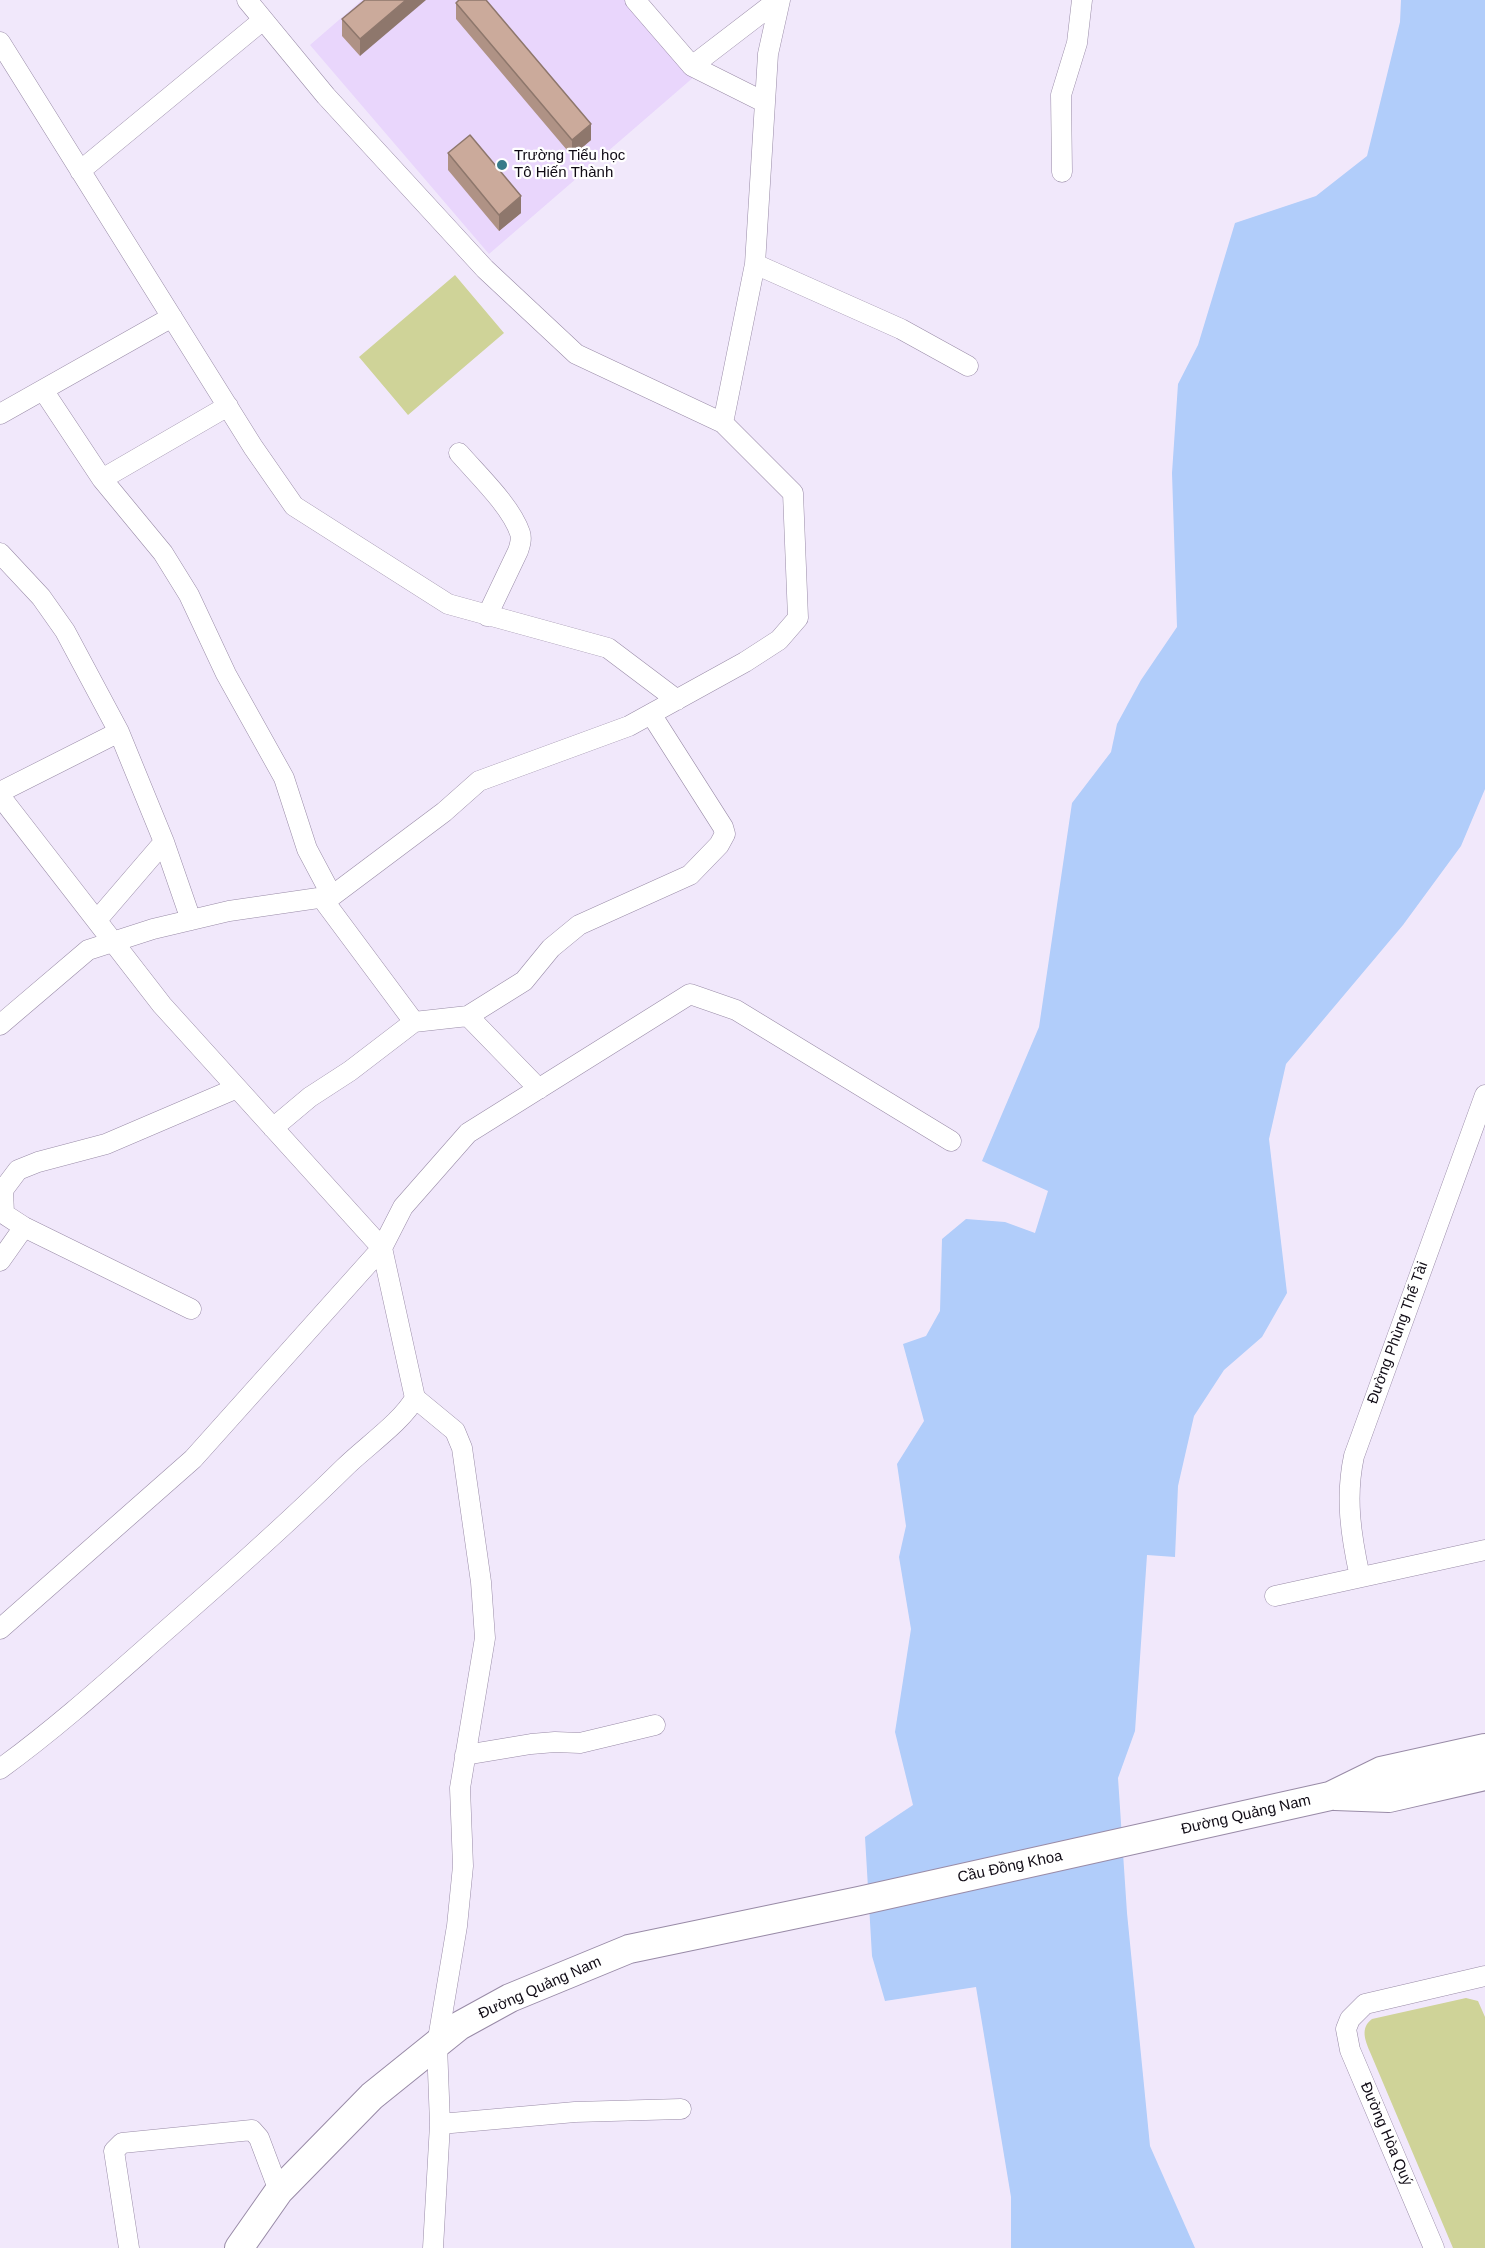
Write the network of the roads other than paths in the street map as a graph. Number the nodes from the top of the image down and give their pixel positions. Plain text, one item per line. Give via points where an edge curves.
1 (247, 0) edge
2 (635, 0) edge
3 (779, 0) edge
4 (1082, 0) edge
5 (263, 20) junction
6 (0, 42) edge
7 (692, 66) junction
8 (764, 102) junction
9 (80, 171) junction
10 (1062, 172) dead end
11 (755, 264) junction
12 (172, 317) junction
13 (968, 366) dead end
14 (43, 390) junction
15 (228, 406) junction
16 (0, 414) edge
17 (723, 423) junction
18 (459, 453) dead end
19 (102, 479) junction
20 (0, 552) edge
21 (487, 616) junction
22 (677, 700) junction
23 (651, 714) junction
24 (119, 732) junction
25 (0, 794) edge
26 (164, 842) junction
27 (326, 897) junction
28 (97, 920) junction
29 (191, 920) junction
30 (114, 942) junction
31 (468, 1016) junction
32 (414, 1022) junction
33 (0, 1026) edge
34 (237, 1088) junction
35 (539, 1089) junction
36 (1485, 1095) edge
37 (273, 1128) junction
38 (951, 1141) dead end
39 (24, 1227) junction
40 (382, 1248) junction
41 (0, 1261) edge
42 (191, 1309) dead end
43 (415, 1398) junction
44 (1485, 1550) edge
45 (1360, 1577) junction
46 (1275, 1596) dead end
47 (0, 1629) edge
48 (655, 1725) dead end
49 (1485, 1748) edge
50 (465, 1755) junction
51 (0, 1769) edge
52 (1485, 1776) edge
53 (1330, 1796) junction
54 (1161, 1834) joint
55 (859, 1901) joint
56 (1485, 1976) edge
57 (437, 2045) junction
58 (681, 2109) dead end
59 (440, 2124) junction
60 (279, 2191) junction
61 (129, 2248) edge
62 (239, 2248) edge
63 (434, 2248) edge
64 (1434, 2248) edge

1 - 5 street
2 - 7 street
3 - 7 street
3 - 8 street via 768,54
4 - 10 street via 1077,43 1061,95
5 - 9 street
5 - 17 street via 326,96 485,269 576,354
6 - 9 street
7 - 8 street
8 - 11 street
9 - 12 street
11 - 13 street via 901,329
11 - 17 street
12 - 14 street
12 - 15 street
14 - 16 street
14 - 19 street
15 - 19 street
15 - 21 street via 294,506 448,604
17 - 22 street via 793,493 798,618 779,640
18 - 21 street via 509,514 520,534 518,551
19 - 27 street via 163,553 189,595 239,700 284,778
20 - 24 street via 41,597 65,631
21 - 22 street via 608,648
22 - 23 street
23 - 27 street via 630,726 479,781 444,812
23 - 31 street via 723,827 723,840 679,882 579,925 551,948 524,981
24 - 25 street
24 - 26 street
25 - 28 street
26 - 28 street
26 - 29 street
27 - 29 street
27 - 32 street
28 - 30 street
29 - 30 street
30 - 33 street via 88,950
30 - 34 street via 162,1005
31 - 32 street
31 - 35 street
32 - 37 street
34 - 37 street
34 - 39 street via 105,1144 18,1170 3,1190 4,1214
35 - 38 street via 690,994 735,1010
35 - 40 street via 468,1133 403,1207
36 - 45 street, Đường Phùng Thế Tài via 1354,1456 1348,1513
37 - 40 street
39 - 41 street
39 - 42 street
40 - 43 street
40 - 47 street via 193,1459
43 - 50 street via 455,1431 462,1448 481,1582 485,1638
43 - 51 street via 409,1409 282,1528 106,1685
44 - 45 street
45 - 46 street
48 - 50 street via 580,1743 531,1744
49 - 53 main road, Đường Quảng Nam via 1382,1771
50 - 57 street via 460,1788 463,1866
52 - 53 main road, Đường Quảng Nam via 1389,1798
53 - 54 main road, Đường Quảng Nam
54 - 55 main road, Cầu Đồng Khoa
55 - 57 main road, Đường Quảng Nam via 628,1948 510,1998 459,2026
56 - 64 street, Đường Hòa Quý via 1365,2004 1346,2029 1350,2050
57 - 59 street
57 - 60 main road, Đường Quảng Nam via 372,2096
58 - 59 street via 575,2112
59 - 63 street
60 - 61 street via 259,2138 252,2130 122,2144 114,2151
60 - 62 main road, Đường Quảng Nam

